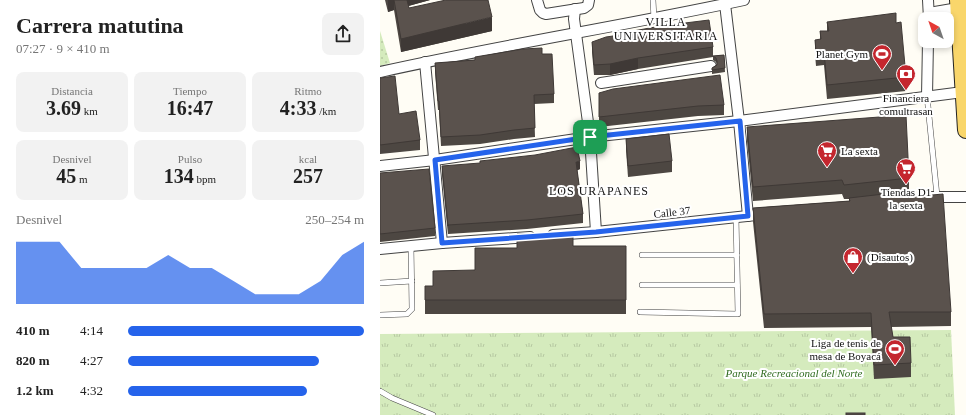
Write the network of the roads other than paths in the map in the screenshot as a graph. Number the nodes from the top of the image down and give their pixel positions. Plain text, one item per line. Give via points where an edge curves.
1 (537, 0) edge
2 (589, 0) edge
3 (653, 0) edge
4 (744, 0) edge
5 (928, 0) edge
6 (725, 4) junction
7 (961, 5) edge
8 (575, 9) junction
9 (929, 12) edge
10 (941, 12) edge
11 (654, 19) junction
12 (577, 34) junction
13 (928, 48) edge
14 (425, 62) junction
15 (712, 66) edge
16 (380, 72) edge
17 (601, 83) dead end
18 (963, 92) junction
19 (928, 96) junction
20 (740, 121) junction
21 (966, 130) edge
22 (590, 137) junction
23 (435, 160) junction
24 (380, 166) edge
25 (937, 196) junction
26 (966, 197) edge
27 (921, 198) edge
28 (779, 213) edge
29 (736, 216) junction
30 (748, 216) junction
31 (596, 232) junction
32 (442, 243) junction
33 (410, 246) junction
34 (380, 249) edge
35 (737, 254) junction
36 (642, 256) dead end
37 (412, 281) junction
38 (380, 283) edge
39 (642, 285) dead end
40 (737, 285) junction
41 (640, 312) dead end
42 (380, 315) edge
43 (380, 391) edge
44 (433, 415) edge

1 - 8 street via 540,10 546,14
2 - 8 street via 584,8
3 - 11 lane
4 - 6 street
5 - 9 street
6 - 11 street
6 - 20 street via 728,64
7 - 10 street
7 - 18 main road
8 - 12 street
11 - 12 street
12 - 14 street
12 - 22 street
13 - 19 street
14 - 16 street
14 - 23 street
15 - 17 street
18 - 19 street
18 - 21 main road
19 - 20 street
19 - 25 lane
20 - 22 street
20 - 30 street
22 - 23 street
22 - 31 street
23 - 24 street
23 - 32 street
25 - 26 street
25 - 27 street
28 - 30 street, Calle 37
29 - 30 street, Calle 37
29 - 31 street, Calle 37
29 - 35 lane
31 - 32 street, Calle 37
32 - 33 street, Calle 37
33 - 34 street, Calle 37
33 - 37 lane
35 - 36 lane
35 - 40 lane
37 - 38 lane
37 - 42 lane via 411,312
39 - 40 lane
40 - 41 lane via 738,314
43 - 44 lane

